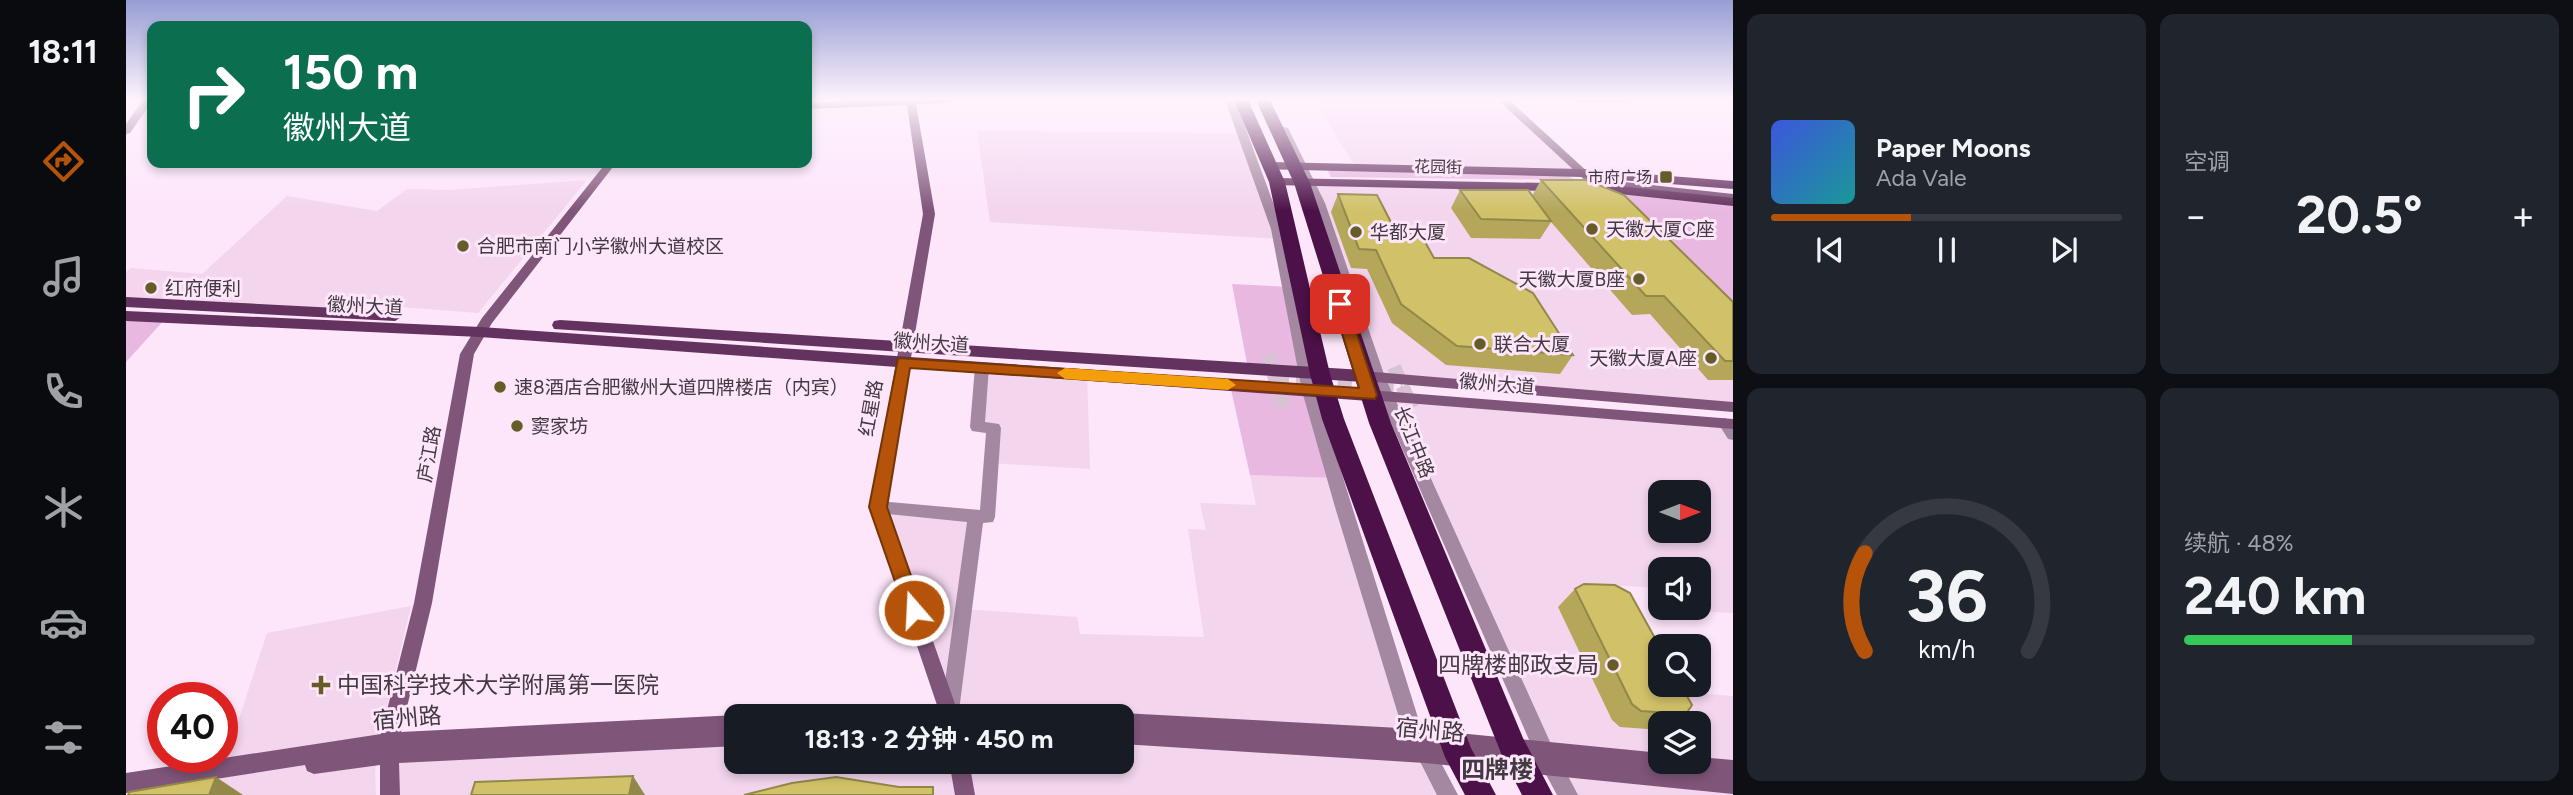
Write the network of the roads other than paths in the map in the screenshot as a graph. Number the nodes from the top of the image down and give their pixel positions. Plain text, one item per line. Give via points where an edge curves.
1 (917, 137) edge
2 (1244, 137) edge
3 (1257, 137) edge
4 (1282, 137) edge
5 (1285, 137) edge
6 (1543, 137) edge
7 (607, 168) edge
8 (1582, 173) junction
9 (1273, 174) junction
10 (1302, 175) junction
11 (1733, 185) edge
12 (1600, 188) junction
13 (1733, 199) edge
14 (1619, 207) edge
15 (126, 302) edge
16 (126, 316) edge
17 (484, 326) junction
18 (904, 355) junction
19 (982, 367) junction
20 (1315, 382) junction
21 (1374, 386) junction
22 (1733, 407) edge
23 (1730, 428) edge
24 (878, 507) junction
25 (976, 515) junction
26 (947, 704) edge
27 (951, 704) edge
28 (1134, 723) edge
29 (724, 725) edge
30 (1134, 735) edge
31 (724, 737) edge
32 (1422, 746) junction
33 (389, 748) junction
34 (1458, 750) junction
35 (1517, 756) junction
36 (1547, 759) junction
37 (1733, 770) edge
38 (961, 774) edge
39 (126, 783) edge
40 (1733, 784) edge
41 (126, 791) edge
42 (390, 795) edge
43 (965, 795) edge
44 (1448, 795) edge
45 (1481, 795) edge
46 (1538, 795) edge
47 (1568, 795) edge

1 - 18 street, 红星路 via 929,214
2 - 20 street via 1277,229
3 - 9 highway
4 - 10 highway, 长江中路
5 - 10 street
6 - 8 street
7 - 17 street, 庐江路
8 - 10 main road, 花园街
8 - 11 main road, 花园街
8 - 12 street
9 - 10 main road, 花园街
9 - 20 highway
10 - 12 main road, 花园街
10 - 21 highway, 长江中路
12 - 13 main road, 花园街
12 - 14 street
15 - 17 main road, 徽州大道
16 - 17 main road, 徽州大道
17 - 18 main road, 徽州大道
17 - 33 street, 庐江路 via 467,354 423,603
18 - 19 main road, 徽州大道
18 - 20 main road, 徽州大道
18 - 24 street, 红星路
19 - 20 main road, 徽州大道
19 - 25 street via 977,427 994,428 987,517
20 - 21 main road, 徽州大道
20 - 32 street via 1343,507
20 - 34 highway
21 - 22 street, 徽州大道
21 - 23 street, 徽州大道
21 - 35 highway, 长江中路
21 - 36 street
24 - 25 street
24 - 26 street, 红星路
25 - 27 street
28 - 32 street, 宿州路
29 - 33 street, 宿州路
30 - 32 street, 宿州路
31 - 33 street, 宿州路
32 - 34 street, 宿州路
32 - 44 street
33 - 39 street, 宿州路
33 - 41 street, 宿州路
33 - 42 street, 庐江路
34 - 35 street, 宿州路
34 - 45 highway
35 - 36 street, 宿州路
35 - 46 highway, 长江中路
36 - 37 street, 宿州路
36 - 40 street, 宿州路
36 - 47 street
38 - 43 street

